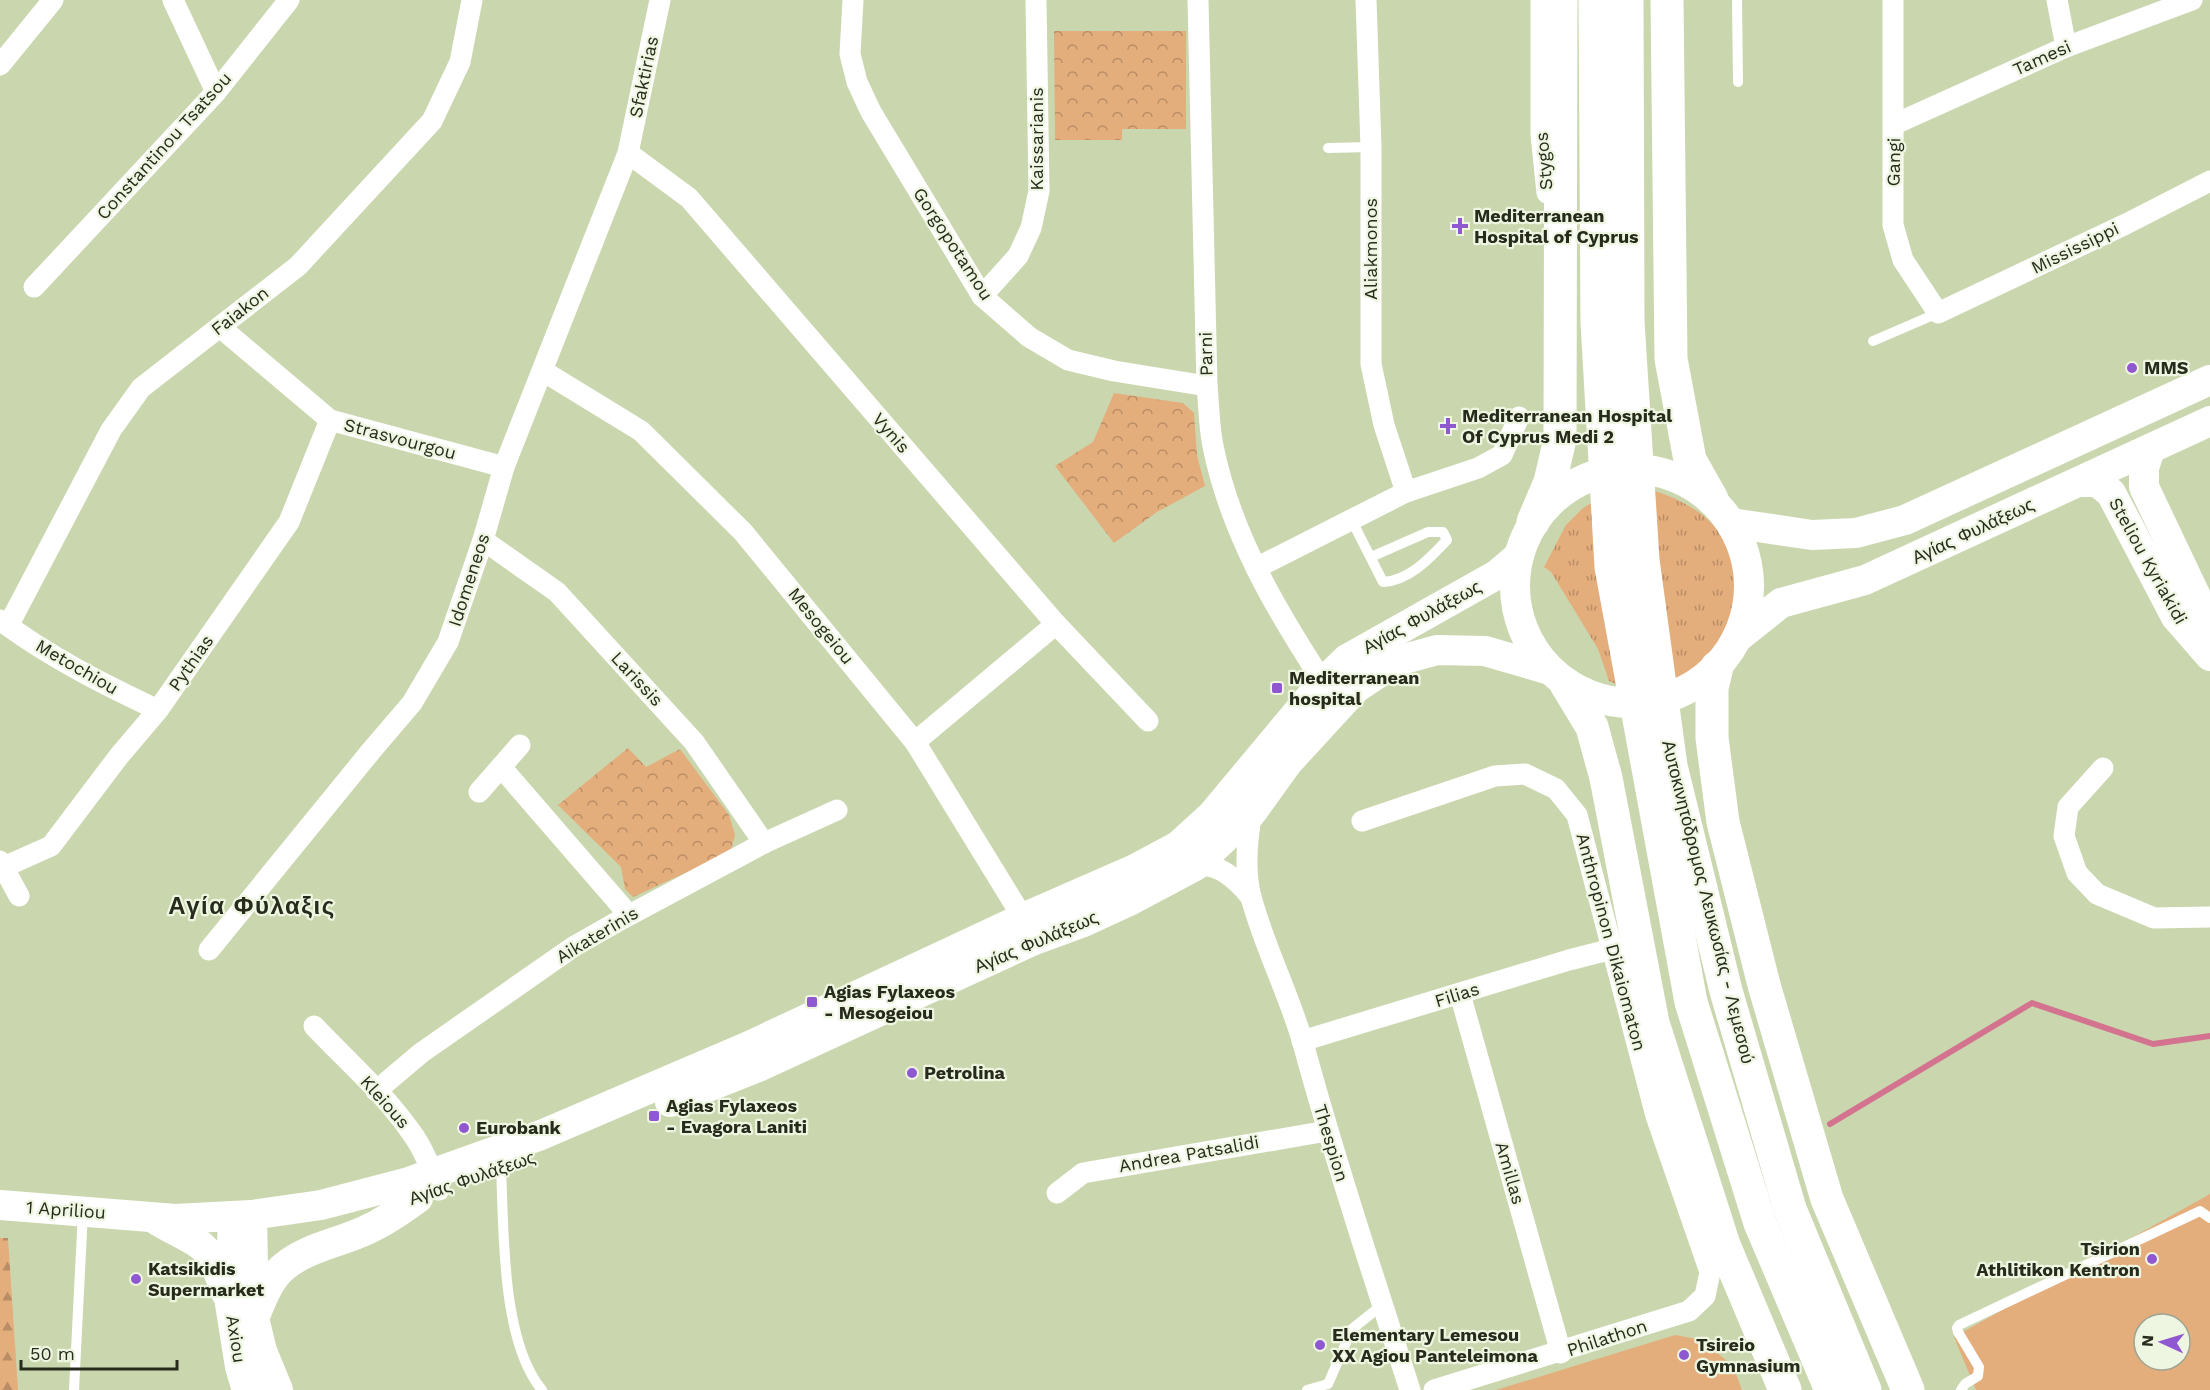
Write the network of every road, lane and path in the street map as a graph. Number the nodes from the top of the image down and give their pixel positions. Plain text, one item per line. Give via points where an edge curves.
1 (53, 0) edge
2 (173, 0) edge
3 (289, 0) edge
4 (472, 0) edge
5 (660, 0) edge
6 (853, 0) edge
7 (1036, 0) edge
8 (1198, 0) edge
9 (1366, 0) edge
10 (1541, 0) edge
11 (1561, 0) edge
12 (1595, 0) edge
13 (1627, 0) edge
14 (1667, 0) edge
15 (1737, 0) edge
16 (1893, 0) edge
17 (2057, 0) edge
18 (2192, 0) edge
19 (2066, 47) junction
20 (0, 64) edge
21 (1738, 82) dead end
22 (216, 92) junction
23 (1895, 124) junction
24 (1371, 147) junction
25 (1328, 148) dead end
26 (628, 153) junction
27 (2210, 181) edge
28 (34, 287) dead end
29 (982, 296) junction
30 (1938, 313) junction
31 (1560, 322) junction
32 (219, 327) junction
33 (1873, 341) dead end
34 (543, 371) junction
35 (2210, 381) edge
36 (1207, 386) junction
37 (1519, 417) dead end
38 (330, 420) junction
39 (2210, 421) edge
40 (2150, 450) junction
41 (504, 467) junction
42 (2079, 482) junction
43 (1406, 492) junction
44 (1721, 511) junction
45 (1351, 519) junction
46 (1533, 522) junction
47 (483, 540) junction
48 (1371, 556) junction
49 (1519, 556) junction
50 (1256, 568) junction
51 (4, 623) edge
52 (1056, 624) junction
53 (1737, 638) junction
54 (2210, 642) edge
55 (2210, 656) edge
56 (1718, 667) junction
57 (1558, 677) junction
58 (1323, 682) junction
59 (158, 710) junction
60 (1148, 721) dead end
61 (915, 742) junction
62 (520, 745) dead end
63 (501, 767) junction
64 (2103, 768) dead end
65 (479, 792) dead end
66 (837, 810) dead end
67 (1252, 812) junction
68 (1362, 821) dead end
69 (764, 843) junction
70 (2, 864) edge
71 (1195, 866) junction
72 (19, 896) dead end
73 (1251, 897) junction
74 (629, 915) junction
75 (2210, 917) edge
76 (1027, 929) junction
77 (1611, 949) junction
78 (209, 950) dead end
79 (1460, 994) junction
80 (314, 1026) dead end
81 (1302, 1041) junction
82 (376, 1091) junction
83 (1327, 1131) junction
84 (501, 1168) junction
85 (430, 1188) junction
86 (1057, 1193) dead end
87 (0, 1205) edge
88 (83, 1212) junction
89 (153, 1217) junction
90 (2210, 1218) edge
91 (242, 1224) junction
92 (1705, 1296) joint
93 (1382, 1305) junction
94 (242, 1311) junction
95 (1561, 1353) junction
96 (74, 1390) edge
97 (248, 1390) edge
98 (278, 1390) edge
99 (542, 1390) edge
100 (1307, 1390) edge
101 (1410, 1390) edge
102 (1434, 1390) edge
103 (1785, 1390) edge
104 (1831, 1390) edge
105 (1865, 1390) edge
106 (1908, 1390) edge
107 (1961, 1390) edge

1 - 20 street
2 - 22 street
3 - 22 street, Constantinou Tsatsou
4 - 32 street, Faiakon via 460,62 432,121 298,266
5 - 26 street, Sfaktirias
6 - 29 street, Gorgopotamou via 850,54 857,82 871,112
7 - 29 street, Kaissarianis via 1039,191 1031,228 1018,256
8 - 36 street, Parni
9 - 24 street, Aliakmonos
10 - 31 street, Stygos via 1541,135
11 - 31 highway
12 - 104 highway, Αυτοκινητόδρομος Λευκωσίας - Λεμεσού via 1597,322 1611,567 1691,1002 1760,1223
13 - 105 highway, Αυτοκινητόδρομος Λευκωσίας - Λεμεσού via 1628,321 1642,560 1671,765 1726,991 1790,1209
14 - 44 highway via 1671,359 1690,460
15 - 21 lane
16 - 23 street, Gangi
17 - 19 street
18 - 19 street, Tamesi
19 - 23 street, Tamesi
22 - 28 street, Constantinou Tsatsou
23 - 30 street, Gangi via 1893,225 1903,260
24 - 25 lane
24 - 43 street, Aliakmonos via 1371,364 1384,425
26 - 34 street, Idomeneos
26 - 52 street, Vynis via 689,198
27 - 30 street, Mississippi
29 - 36 street, Gorgopotamou via 1029,337 1068,360
30 - 33 lane
31 - 46 highway via 1560,439 1550,482
32 - 38 street, Strasvourgou
32 - 51 street, Faiakon via 141,388 111,430
34 - 41 street, Idomeneos
34 - 61 street, Mesogeiou via 641,431 675,464 743,532
35 - 44 main road via 1905,520 1856,533 1812,535
36 - 50 street, Parni via 1215,455 1236,523
37 - 43 street via 1502,455 1478,468
38 - 41 street, Strasvourgou
38 - 59 street, Pythias via 289,522
39 - 40 main road, Αγίας Φυλάξεως
40 - 42 main road, Αγίας Φυλάξεως
40 - 54 main road, Steliou Kyriakidi via 2144,468 2144,487 2200,605
41 - 47 street, Idomeneos
42 - 53 main road, Αγίας Φυλάξεως via 1865,580 1781,603
42 - 55 main road, Steliou Kyriakidi via 2097,482 2111,493 2176,616
43 - 45 street
44 - 46 main road via 1675,476 1635,468 1596,474 1560,493
44 - 53 main road via 1744,550 1749,580 1747,610
45 - 48 lane
45 - 50 street
46 - 49 main road
47 - 69 street, Larissis via 557,592 694,742
47 - 78 street, Idomeneos via 448,642 412,703
48 - 48 lane via 1383,582 1390,581 1425,564 1447,540 1443,532 1428,532
49 - 57 main road via 1515,597 1526,637
49 - 58 main road, Αγίας Φυλάξεως via 1498,574 1347,659
50 - 58 street, Parni via 1296,642
51 - 59 street, Metochiou via 61,661
52 - 60 street, Vynis
52 - 61 street
53 - 56 main road, Αγίας Φυλάξεως
56 - 57 main road, Αγίας Φυλάξεως via 1693,687 1664,700 1633,704 1598,699
56 - 106 highway via 1712,688 1712,738 1723,822 1764,985 1827,1199
57 - 67 main road, Αγίας Φυλάξεως via 1485,651 1437,650 1397,662 1356,687 1288,762
57 - 103 highway via 1592,727 1606,778 1653,1023 1724,1245
58 - 76 main road, Αγίας Φυλάξεως via 1212,815 1178,846
59 - 70 street, Pythias via 51,846
61 - 76 street, Mesogeiou
62 - 63 street
63 - 65 street
63 - 74 street
64 - 75 street via 2068,807 2064,836 2077,873 2097,894 2154,918
66 - 69 street, Aikaterinis
67 - 71 main road, Αγίας Φυλάξεως
67 - 73 street, Thespion via 1247,861
68 - 77 street, Anthropinon Dikaiomaton via 1495,776 1525,774 1556,789 1577,815
69 - 74 street, Aikaterinis
70 - 72 street
71 - 73 street, Thespion via 1205,864 1223,871
71 - 76 main road, Αγίας Φυλάξεως via 1082,923
73 - 81 street, Thespion
74 - 82 street, Aikaterinis via 554,961 421,1053
76 - 84 main road, Αγίας Φυλάξεως via 758,1067
76 - 85 main road, Αγίας Φυλάξεως via 541,1136
77 - 79 street, Filias
77 - 92 street, Anthropinon Dikaiomaton via 1656,1116 1710,1272
79 - 81 street, Filias
79 - 95 street, Amillas
80 - 82 street, Kleious
81 - 83 street, Thespion
82 - 85 street, Kleious via 411,1132
83 - 86 street, Andrea Patsalidi via 1083,1173
83 - 93 street, Thespion
84 - 85 main road, Αγίας Φυλάξεως
84 - 99 lane via 514,1329
85 - 91 main road, Αγίας Φυλάξεως via 322,1224
85 - 94 main road via 392,1217 284,1266
87 - 88 main road, 1 Apriliou
88 - 89 main road, 1 Apriliou
88 - 96 lane
89 - 91 main road
89 - 94 main road via 208,1251
90 - 107 lane via 2200,1211 1959,1325 1958,1332 1978,1367 1978,1376
91 - 94 main road, Axiou
92 - 95 street, Philathon via 1689,1311
93 - 100 lane via 1352,1329 1328,1384
93 - 101 street, Thespion
94 - 97 main road, Axiou via 240,1367
94 - 98 main road, Axiou
95 - 102 street, Philathon

